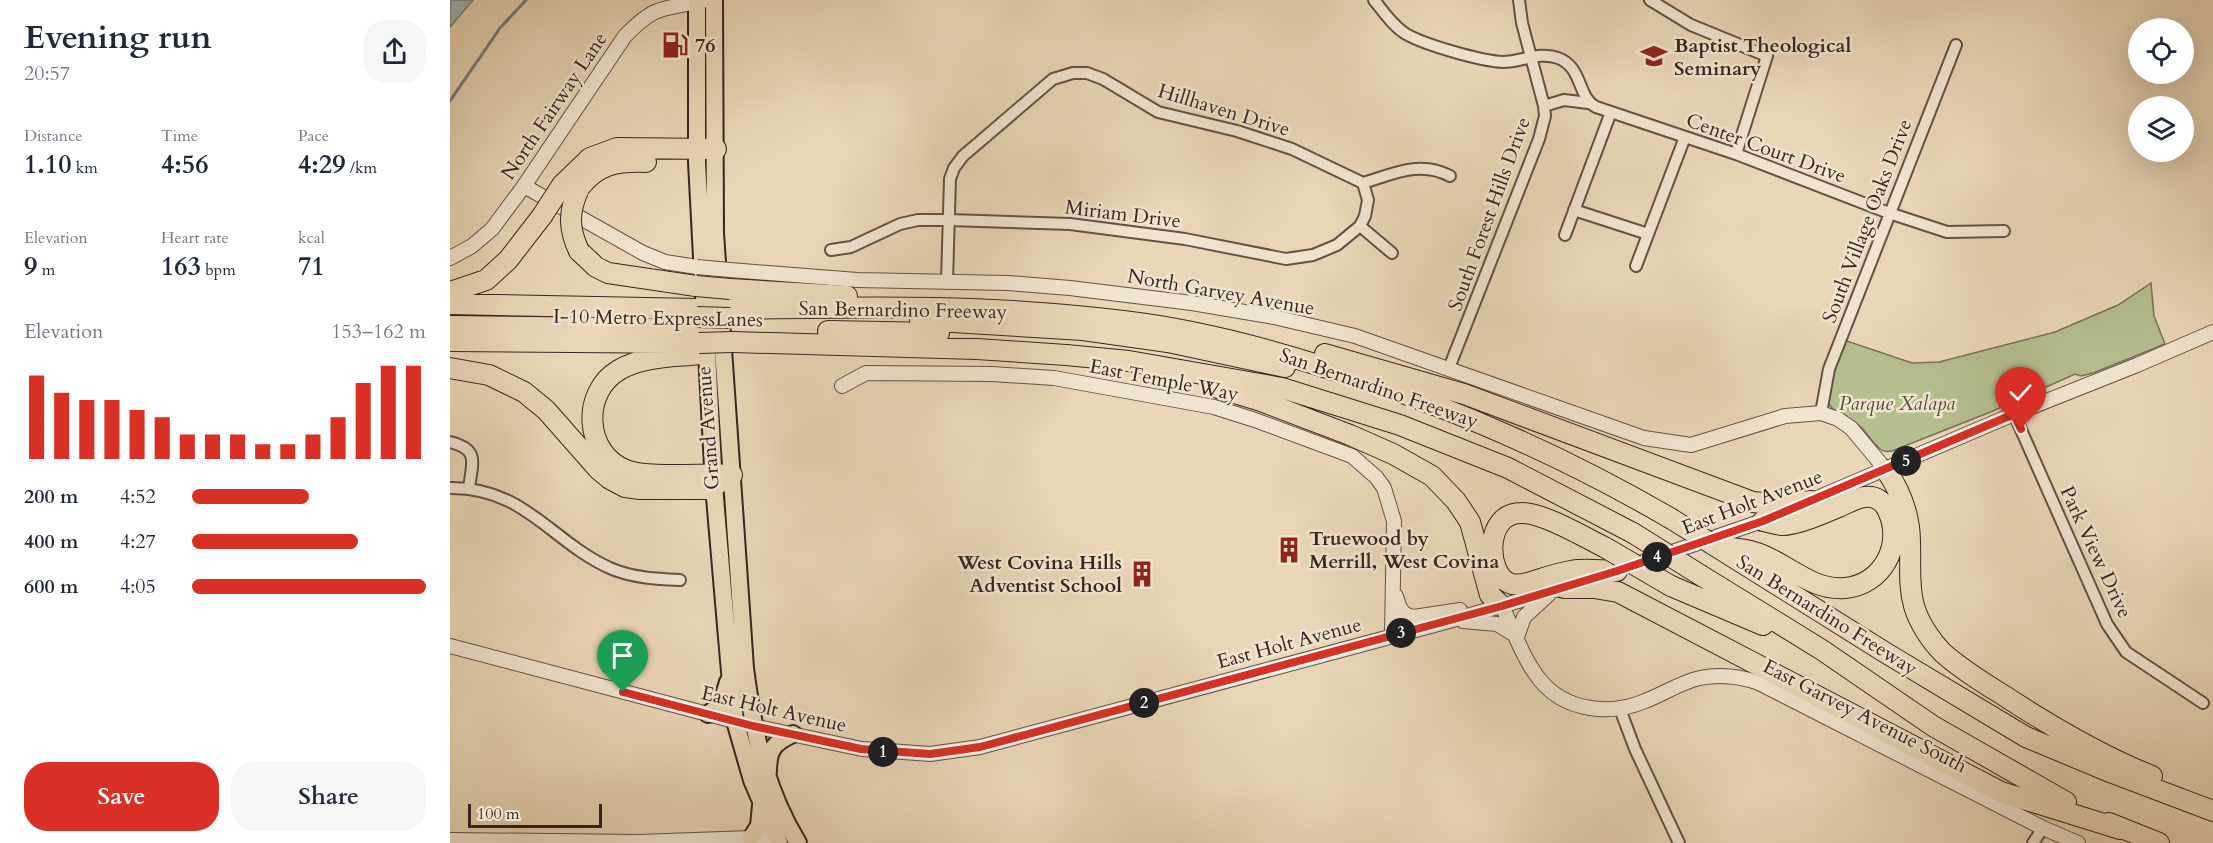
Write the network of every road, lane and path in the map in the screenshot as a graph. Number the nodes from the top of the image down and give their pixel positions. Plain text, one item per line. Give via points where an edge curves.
1 (714, 0) edge
2 (1374, 0) edge
3 (1519, 0) edge
4 (1650, 0) edge
5 (700, 1) edge
6 (1956, 45) dead end
7 (1536, 57) junction
8 (1588, 103) junction
9 (1544, 106) junction
10 (1611, 112) junction
11 (1685, 137) junction
12 (1736, 154) junction
13 (706, 155) junction
14 (1450, 176) dead end
15 (1363, 183) junction
16 (524, 186) junction
17 (570, 188) junction
18 (1574, 210) junction
19 (1889, 213) junction
20 (949, 220) junction
21 (1360, 226) junction
22 (2004, 231) dead end
23 (1648, 234) junction
24 (1565, 235) dead end
25 (831, 250) dead end
26 (1392, 253) dead end
27 (450, 258) edge
28 (1636, 266) dead end
29 (697, 276) junction
30 (947, 281) junction
31 (450, 292) edge
32 (450, 304) edge
33 (450, 315) edge
34 (731, 315) junction
35 (450, 326) edge
36 (698, 330) junction
37 (2213, 332) edge
38 (450, 341) edge
39 (1260, 347) junction
40 (1129, 361) junction
41 (450, 368) edge
42 (1449, 368) junction
43 (842, 386) dead end
44 (1398, 390) junction
45 (1821, 412) junction
46 (2014, 414) junction
47 (1387, 422) junction
48 (450, 442) edge
49 (1886, 470) junction
50 (720, 478) junction
51 (450, 488) edge
52 (469, 488) junction
53 (1811, 501) junction
54 (1763, 521) junction
55 (1712, 544) junction
56 (1617, 571) junction
57 (680, 580) dead end
58 (1393, 588) junction
59 (1557, 590) junction
60 (1495, 608) junction
61 (1453, 620) junction
62 (1392, 635) junction
63 (1516, 637) junction
64 (1822, 650) junction
65 (452, 651) edge
66 (730, 672) junction
67 (2203, 703) dead end
68 (1620, 709) junction
69 (708, 714) junction
70 (735, 721) junction
71 (753, 726) junction
72 (793, 734) junction
73 (768, 782) junction
74 (2213, 800) edge
75 (761, 801) junction
76 (2213, 811) edge
77 (2043, 828) junction
78 (2120, 828) junction
79 (751, 838) junction
80 (450, 840) edge
81 (787, 840) edge
82 (639, 843) edge
83 (1679, 843) edge
84 (2033, 843) edge
85 (2078, 843) edge
86 (2159, 843) edge

1 - 13 main road, Grand Avenue
2 - 7 street via 1406,33 1452,50 1491,61
3 - 7 street, South Forest Hills Drive
4 - 12 street via 1691,26 1767,56
5 - 13 main road, Grand Avenue
5 - 16 street, North Fairway Lane via 660,8 625,36
6 - 19 street, South Village Oaks Drive
7 - 8 street via 1566,62 1578,77
7 - 9 street, South Forest Hills Drive
8 - 9 street, Center Court Drive via 1564,100
8 - 10 street, Center Court Drive
9 - 42 street, South Forest Hills Drive via 1539,140
10 - 11 street, Center Court Drive
10 - 18 street
11 - 12 street, Center Court Drive
11 - 23 street
12 - 19 street, Center Court Drive
13 - 17 highway via 623,162 595,171
13 - 50 main road, Grand Avenue
14 - 15 street via 1423,167
15 - 20 street, Hillhaven Drive via 1292,149 1237,130 1158,112 1103,79 1073,73 1053,79 963,156 950,179
15 - 21 street via 1368,200
16 - 27 street, North Fairway Lane via 492,229
16 - 29 street via 643,252
17 - 29 highway, bridge via 571,228 579,251 596,267 608,273
17 - 31 highway, bridge via 486,280
18 - 23 street
18 - 24 street
19 - 22 street, Center Court Drive via 1947,232
19 - 45 street, South Village Oaks Drive via 1829,369
20 - 21 street, Miriam Drive via 1070,224 1286,259 1312,255 1337,245
20 - 25 street, Miriam Drive via 900,224 851,247
20 - 30 street, Hillhaven Drive
21 - 26 street
23 - 28 street
29 - 34 highway, bridge
30 - 34 street, North Garvey Avenue via 857,280
30 - 42 street, North Garvey Avenue via 1070,288 1274,317 1356,336
32 - 36 highway, San Bernardino Freeway
33 - 36 highway, I-10 Metro ExpressLanes
34 - 36 highway
34 - 36 highway, San Bernardino Freeway
34 - 39 highway, San Bernardino Freeway via 884,307 967,308 1124,321
34 - 40 highway, San Bernardino Freeway via 762,343 977,349
34 - 44 highway, I-10 Metro ExpressLanes via 1083,330 1232,354 1372,393
34 - 47 highway, I-10 Metro ExpressLanes via 1095,343 1188,358 1310,386 1368,405
35 - 36 highway, I-10 Metro ExpressLanes
36 - 38 highway, San Bernardino Freeway
36 - 50 highway via 618,370 600,388 592,418 598,446 615,465 627,471
37 - 46 street, East Holt Avenue
39 - 44 highway, San Bernardino Freeway
39 - 53 highway via 1305,349 1453,390 1753,502 1782,505
40 - 47 highway, San Bernardino Freeway via 1282,388
40 - 60 highway via 1261,401 1382,450 1432,476 1470,522
41 - 50 highway via 489,375 524,392 546,410 598,469 625,487 709,489
42 - 45 street, North Garvey Avenue via 1644,438 1691,445 1785,416
43 - 58 street, East Temple Way via 866,373 1053,378 1214,407 1315,441 1352,456 1384,488 1394,521
44 - 55 highway, San Bernardino Freeway, bridge via 1470,417 1621,489
45 - 49 street via 1851,428
46 - 49 street, East Holt Avenue
46 - 67 street, Park View Drive via 2107,624 2126,652
47 - 64 highway, San Bernardino Freeway, bridge via 1508,468 1633,532
48 - 52 street via 468,448 471,453
49 - 53 street, East Holt Avenue
49 - 74 highway via 1907,513 1915,609 1943,652 1970,674 2056,728 2148,774
50 - 66 main road, Grand Avenue
50 - 71 main road, Grand Avenue
51 - 52 street
52 - 57 street via 523,509 611,568 643,578
53 - 54 street, East Holt Avenue
54 - 55 highway via 1783,525 1873,497 1886,507 1894,533 1890,556 1866,582 1848,588 1828,588 1758,553
54 - 56 street, East Holt Avenue
55 - 76 highway, San Bernardino Freeway via 2026,737
56 - 59 street, East Holt Avenue
56 - 64 highway, bridge via 1571,571 1522,585 1508,583 1495,563 1492,537 1499,523 1523,513 1561,526 1671,586
58 - 60 street via 1402,612 1408,616
58 - 62 street, East Temple Way
59 - 60 street, East Holt Avenue
59 - 63 street via 1524,617
59 - 78 highway via 1594,588 1618,592 2001,792
60 - 61 street, East Holt Avenue
60 - 63 street, East Garvey Avenue South
61 - 62 street, East Holt Avenue
61 - 63 street via 1497,624
62 - 72 street, East Holt Avenue via 980,747 930,754 896,753
63 - 68 street, East Garvey Avenue South via 1539,679 1559,696 1582,706
64 - 78 highway, San Bernardino Freeway via 1933,726 2048,794
65 - 69 street, East Holt Avenue
66 - 69 main road via 721,705
66 - 70 main road, Grand Avenue
68 - 77 street, East Garvey Avenue South via 1698,678 1744,678
68 - 83 street
69 - 70 street, East Holt Avenue
70 - 71 street, East Holt Avenue
70 - 75 main road, Grand Avenue
71 - 72 street, East Holt Avenue
71 - 73 main road, Grand Avenue
72 - 73 main road via 772,747
73 - 81 main road, Grand Avenue
75 - 79 main road via 759,826
75 - 81 main road, Grand Avenue
77 - 84 street
77 - 85 street, East Garvey Avenue South
78 - 86 highway, San Bernardino Freeway
79 - 81 street
79 - 82 street
80 - 82 street

